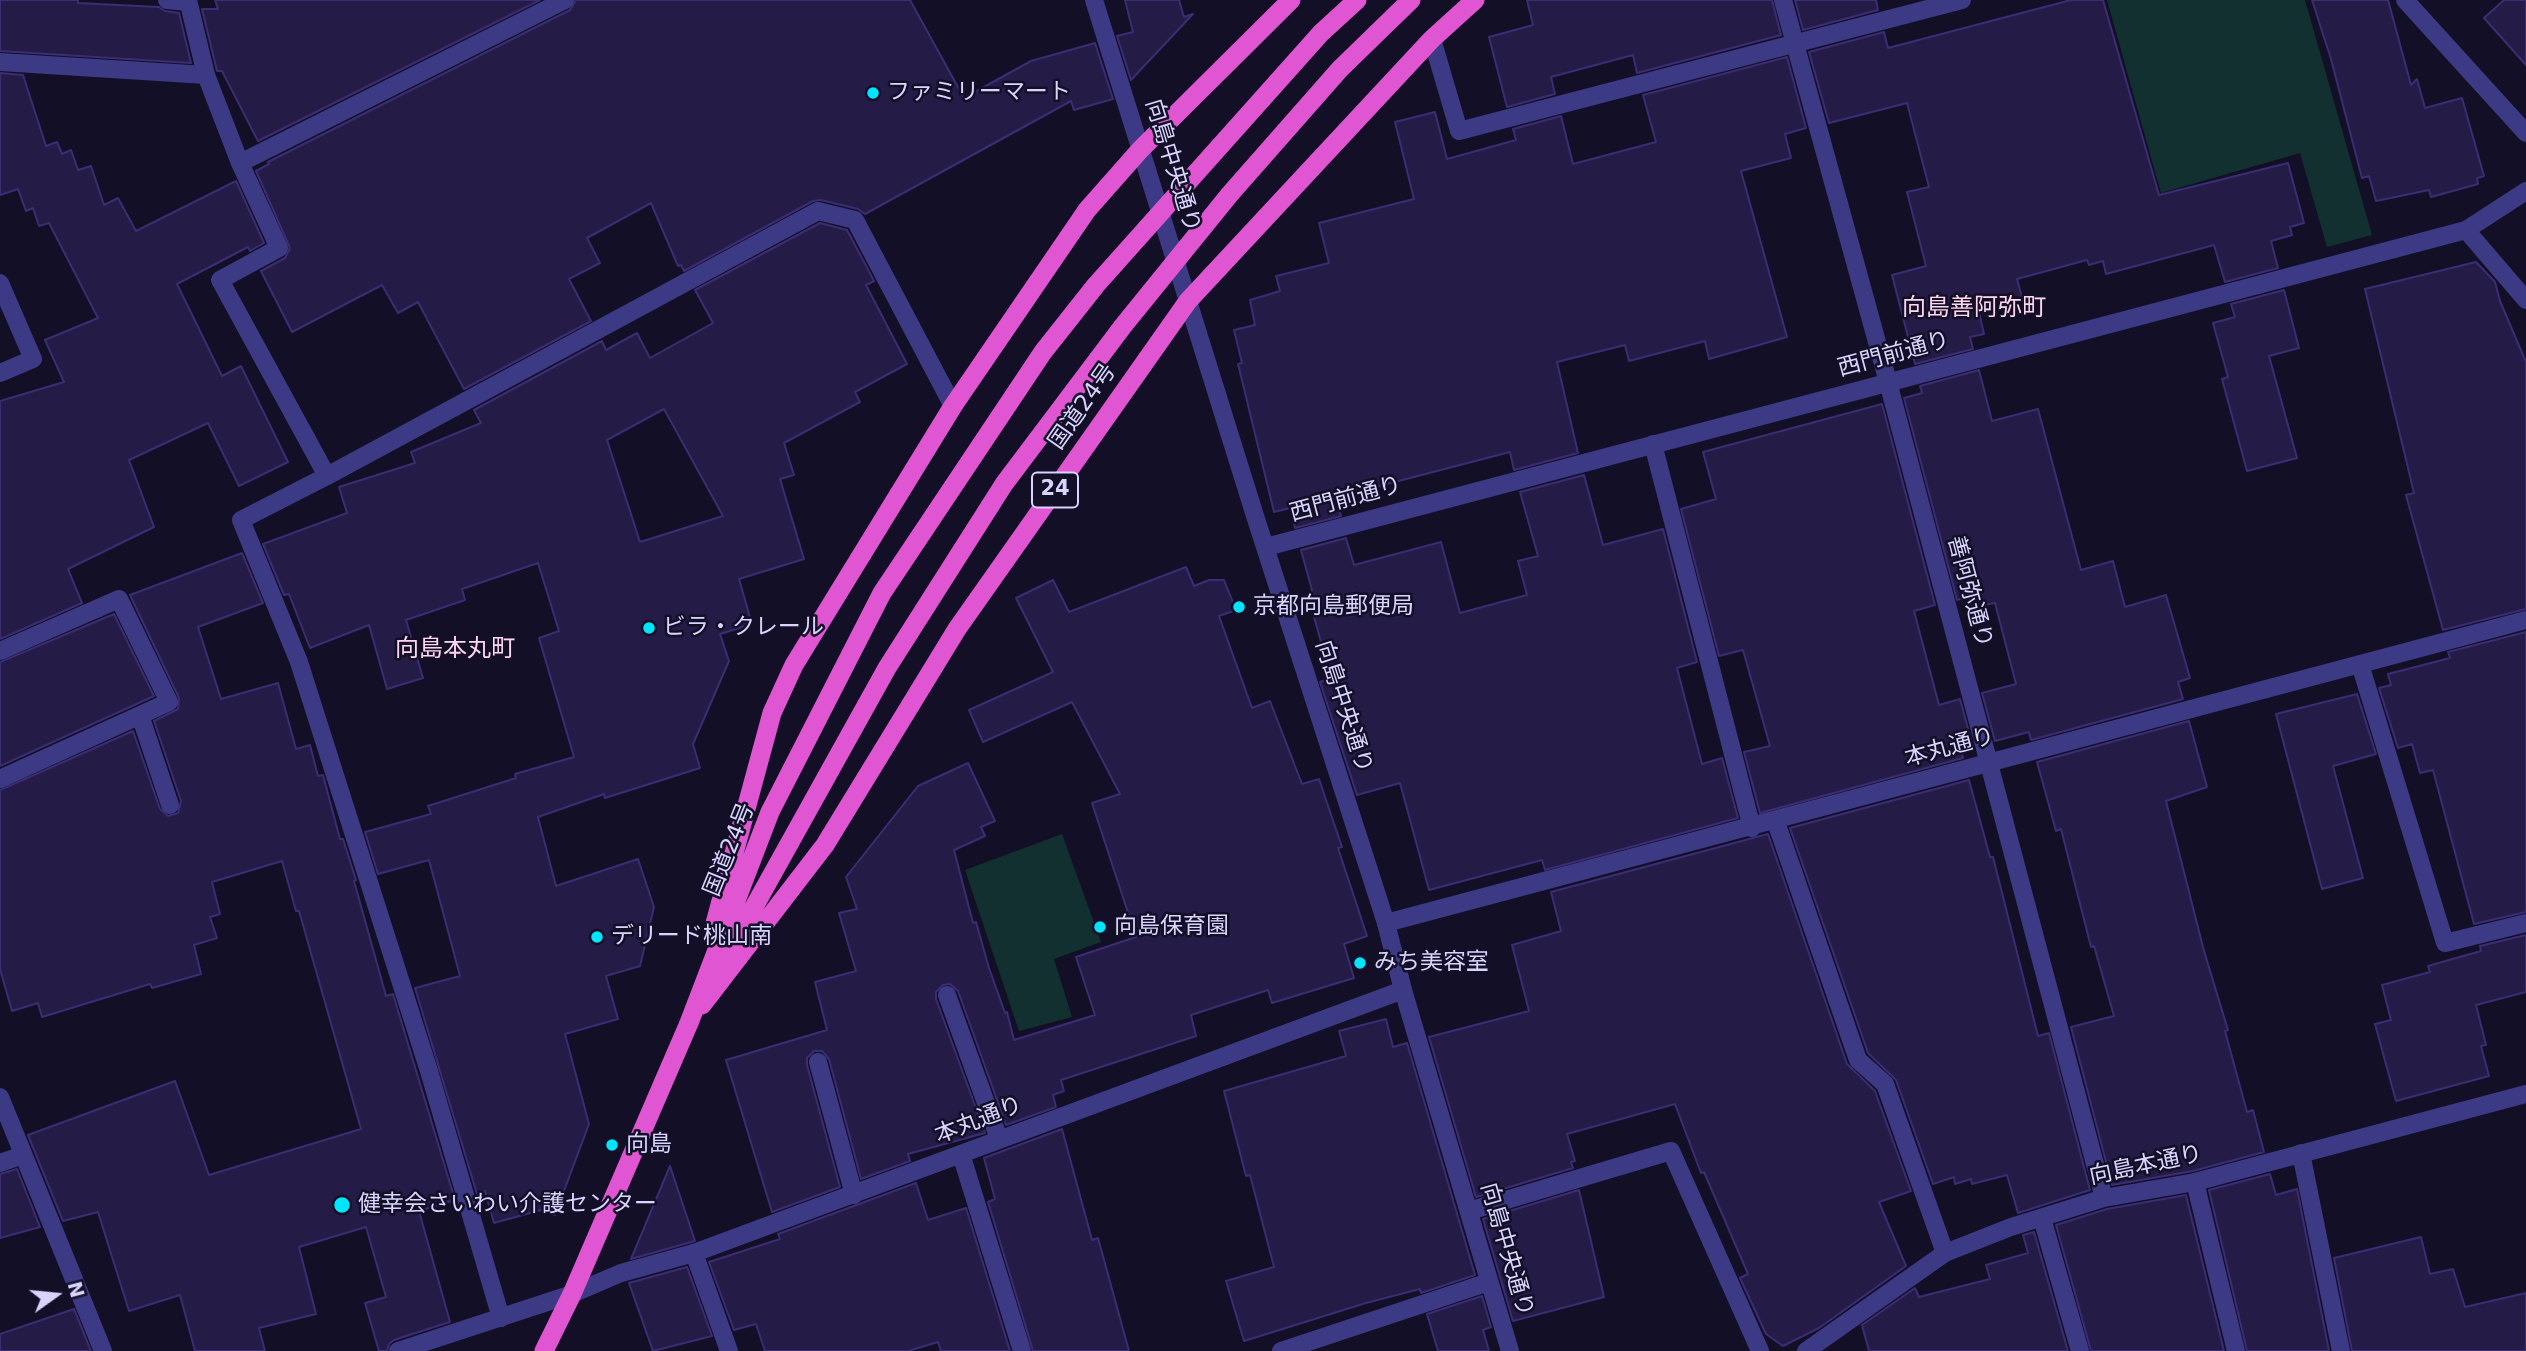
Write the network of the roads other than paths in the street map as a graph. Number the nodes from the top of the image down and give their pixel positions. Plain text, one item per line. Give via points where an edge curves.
1 (167, 0) edge
2 (565, 0) edge
3 (1094, 0) edge
4 (1291, 0) edge
5 (1357, 0) edge
6 (1411, 0) edge
7 (1475, 0) edge
8 (1783, 0) edge
9 (2405, 0) edge
10 (188, 1) edge
11 (1952, 1) edge
12 (1432, 38) junction
13 (1794, 46) junction
14 (0, 62) edge
15 (206, 75) junction
16 (2526, 133) edge
17 (1140, 150) junction
18 (240, 163) junction
19 (2526, 191) edge
20 (2466, 230) junction
21 (0, 283) edge
22 (1188, 300) junction
23 (2526, 300) edge
24 (0, 373) edge
25 (1888, 382) junction
26 (953, 406) junction
27 (1653, 444) junction
28 (327, 476) junction
29 (1266, 547) junction
30 (2526, 620) edge
31 (0, 652) edge
32 (2360, 664) junction
33 (140, 715) junction
34 (1989, 762) junction
35 (0, 779) edge
36 (170, 806) dead end
37 (1776, 821) junction
38 (1752, 828) junction
39 (1386, 923) junction
40 (2526, 923) edge
41 (1403, 990) junction
42 (947, 995) dead end
43 (689, 1023) junction
44 (818, 1062) dead end
45 (2526, 1094) edge
46 (0, 1097) edge
47 (999, 1139) junction
48 (2301, 1153) junction
49 (961, 1154) junction
50 (23, 1155) junction
51 (0, 1163) edge
52 (2195, 1182) junction
53 (854, 1195) junction
54 (2104, 1198) junction
55 (1469, 1211) junction
56 (2042, 1218) junction
57 (694, 1253) junction
58 (1945, 1253) junction
59 (1489, 1282) junction
60 (572, 1294) junction
61 (501, 1318) junction
62 (103, 1351) edge
63 (398, 1351) edge
64 (544, 1351) edge
65 (729, 1351) edge
66 (1022, 1351) edge
67 (1281, 1351) edge
68 (1510, 1351) edge
69 (1760, 1351) edge
70 (1806, 1351) edge
71 (2081, 1351) edge
72 (2236, 1351) edge
73 (2341, 1351) edge

1 - 10 street
2 - 18 street
3 - 17 street, 向島中央通り
4 - 17 highway, 国道24号 / 24
5 - 43 highway, 国道24号 / 24 via 1321,33 1108,269 1043,352 882,593 770,812
6 - 43 highway, 国道24号 / 24 via 1340,69 1230,194 1004,484 887,668
7 - 12 highway, 国道24号 / 24
8 - 13 street, 善阿弥通り
9 - 16 street
10 - 15 street
11 - 13 street
12 - 13 street via 1459,131
12 - 22 highway, 国道24号 / 24
13 - 25 street, 善阿弥通り
14 - 15 street
15 - 18 street
17 - 22 street, 向島中央通り
17 - 26 highway, 国道24号 / 24 via 1087,210
18 - 28 street via 279,248 220,280
19 - 20 street, 西門前通り
20 - 23 street
20 - 25 street, 西門前通り
21 - 24 street via 33,359
22 - 29 street, 向島中央通り
22 - 43 highway, 国道24号 / 24 via 957,629 825,845
25 - 27 street, 西門前通り
25 - 34 street, 善阿弥通り
26 - 28 street via 855,220 818,211
26 - 43 highway, 国道24号 / 24 via 794,666 772,713
27 - 29 street, 西門前通り
27 - 38 street
28 - 61 street via 241,520 299,662 429,1071
29 - 39 street, 向島中央通り
30 - 32 street, 本丸通り
31 - 33 street via 119,599 169,702
32 - 34 street, 本丸通り
32 - 40 street via 2445,943
33 - 35 street
33 - 36 street
34 - 37 street, 本丸通り
34 - 54 street, 善阿弥通り
37 - 38 street, 本丸通り
37 - 58 street via 1858,1060 1885,1084
38 - 39 street, 本丸通り
39 - 41 street, 向島中央通り
41 - 47 street, 本丸通り
41 - 55 street, 向島中央通り
42 - 47 street
43 - 60 highway, 国道24号 / 24
44 - 53 street
45 - 48 street, 向島本通り
46 - 50 street
47 - 49 street, 本丸通り
48 - 52 street, 向島本通り
48 - 73 street
49 - 53 street, 本丸通り
49 - 66 street
50 - 51 street
50 - 62 street
52 - 54 street, 向島本通り
52 - 72 street
53 - 57 street, 本丸通り
54 - 56 street, 向島本通り
55 - 59 street, 向島中央通り
55 - 69 street via 1671,1151
56 - 58 street, 向島本通り
56 - 71 street
57 - 60 street, 本丸通り via 621,1273
57 - 65 street
58 - 70 street, 向島本通り
59 - 67 street
59 - 68 street, 向島中央通り
60 - 61 street, 本丸通り
60 - 64 highway, 国道24号 / 24
61 - 63 street, 本丸通り

